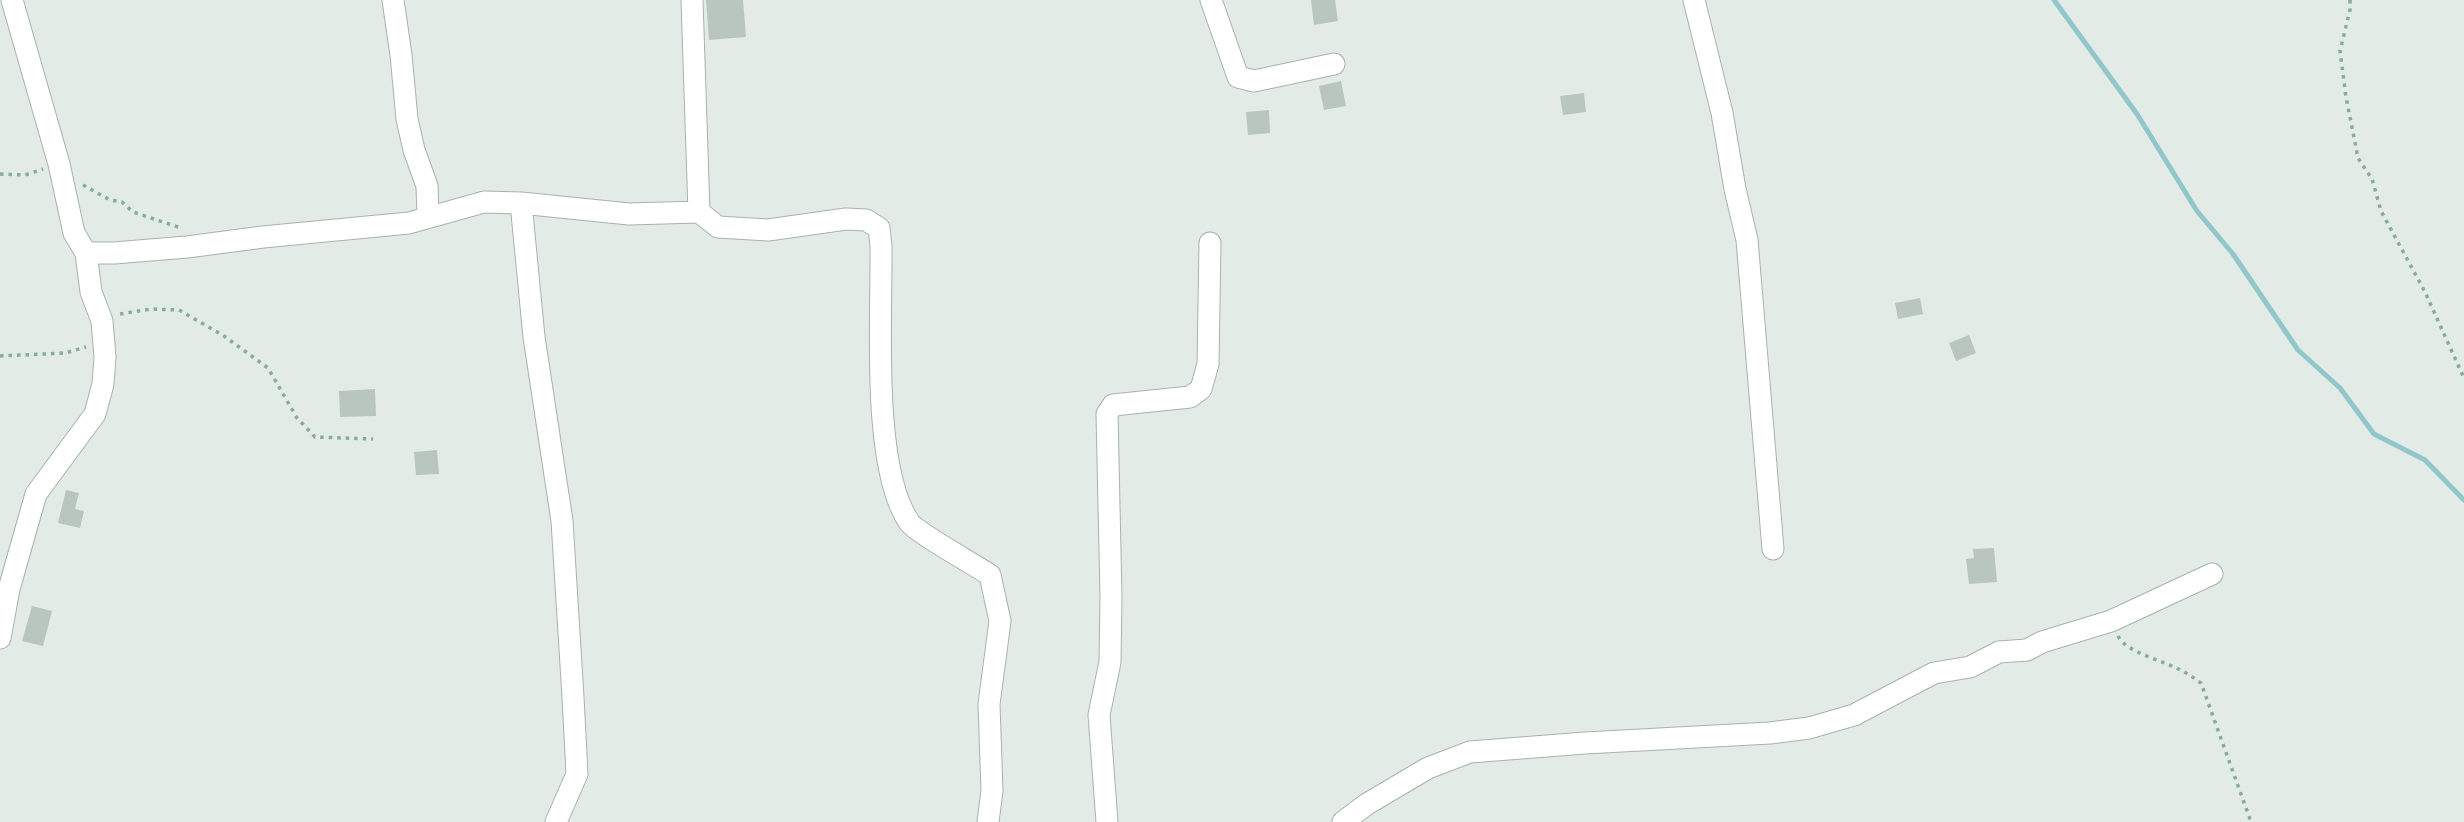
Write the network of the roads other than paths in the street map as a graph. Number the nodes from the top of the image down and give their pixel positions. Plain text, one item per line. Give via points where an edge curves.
1 (12, 0) edge
2 (393, 0) edge
3 (692, 0) edge
4 (1211, 0) edge
5 (1694, 0) edge
6 (1334, 64) dead end
7 (521, 203) junction
8 (699, 212) junction
9 (428, 216) junction
10 (1210, 243) dead end
11 (86, 253) junction
12 (1773, 549) dead end
13 (2212, 574) dead end
14 (0, 638) edge
15 (556, 822) edge
16 (988, 822) edge
17 (1107, 822) edge
18 (1343, 822) edge

1 - 11 street via 75,233
2 - 9 street via 407,119 427,186
3 - 8 street
4 - 6 street via 1238,77 1255,81
5 - 12 street via 1747,240
7 - 8 street via 629,214
7 - 9 street via 484,202
7 - 15 street via 534,337 562,521 573,697 577,774
8 - 16 street via 718,227 768,230 846,219 866,220 879,228 882,414 895,492 911,524 990,575 1000,621 989,704 992,791
9 - 11 street via 371,228
10 - 17 street via 1208,365 1201,389 1190,397 1113,405 1107,414 1110,662 1099,715
11 - 14 street via 103,331 103,384 96,414 36,494
13 - 18 street via 2111,621 2027,650 1999,652 1970,667 1934,673 1854,715 1809,728 1470,751 1428,768

